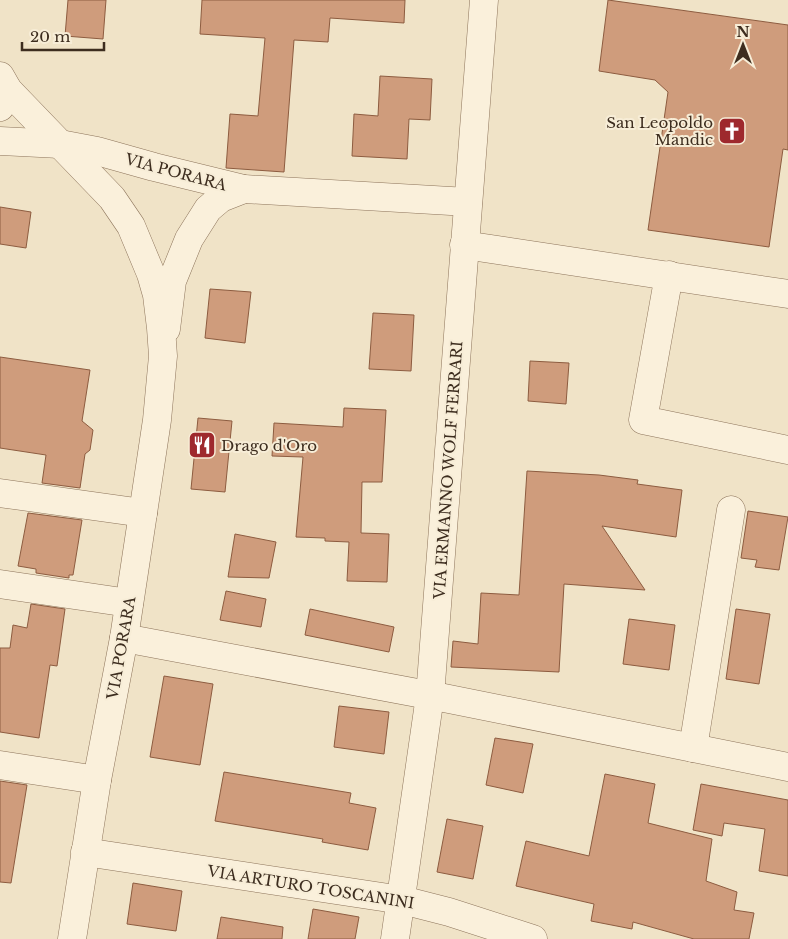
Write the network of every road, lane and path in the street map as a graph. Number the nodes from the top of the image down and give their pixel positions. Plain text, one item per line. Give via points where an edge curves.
1 (484, 0) edge
2 (3, 91) edge
3 (0, 141) edge
4 (60, 144) junction
5 (244, 189) junction
6 (468, 202) junction
7 (464, 245) junction
8 (669, 275) junction
9 (788, 294) edge
10 (163, 356) junction
11 (788, 450) edge
12 (0, 492) edge
13 (731, 510) dead end
14 (143, 513) junction
15 (0, 584) edge
16 (129, 603) junction
17 (124, 638) junction
18 (430, 696) junction
19 (693, 748) junction
20 (0, 765) edge
21 (788, 766) edge
22 (97, 780) junction
23 (86, 852) junction
24 (402, 900) junction
25 (72, 939) edge
26 (395, 939) edge
27 (533, 939) edge

1 - 6 street, VIA ERMANNO WOLF FERRARI
2 - 4 street, VIA PORARA
3 - 4 street
4 - 5 street, VIA PORARA
4 - 10 street, VIA PORARA via 112,198 131,226 157,295
5 - 6 street
5 - 10 street, VIA PORARA via 221,198 208,208 189,239 172,280
6 - 7 street, VIA ERMANNO WOLF FERRARI
7 - 8 street
7 - 18 street, VIA ERMANNO WOLF FERRARI
8 - 9 street
8 - 11 street via 643,420
10 - 14 street, VIA PORARA
12 - 14 street
13 - 19 street
14 - 16 street, VIA PORARA
15 - 16 street
16 - 17 street, VIA PORARA
17 - 18 street
17 - 22 street, VIA PORARA
18 - 19 street
18 - 24 street, VIA ERMANNO WOLF FERRARI
19 - 21 street
20 - 22 street
22 - 23 street, VIA PORARA
23 - 24 street, VIA ARTURO TOSCANINI
23 - 25 street, VIA PORARA
24 - 26 street, VIA ERMANNO WOLF FERRARI
24 - 27 street, VIA ARTURO TOSCANINI

